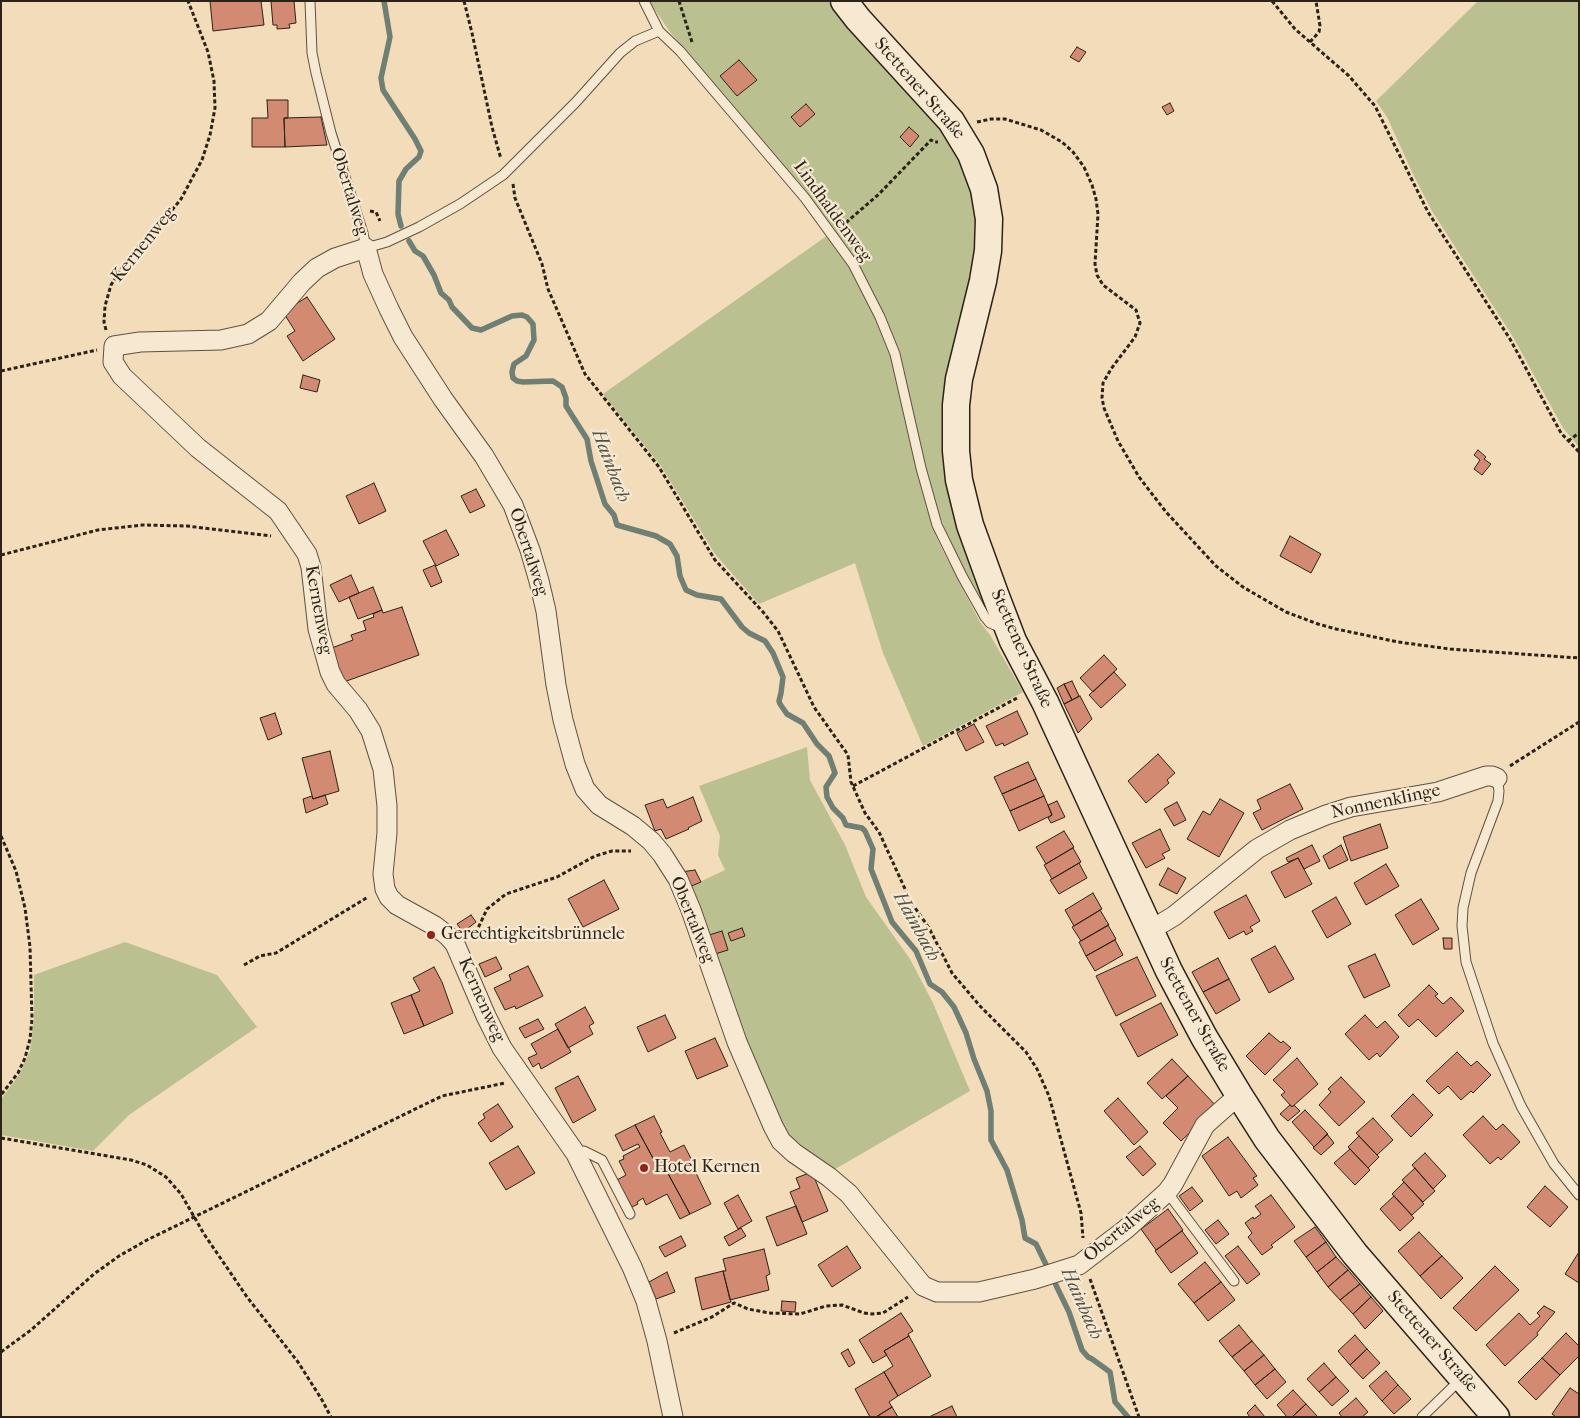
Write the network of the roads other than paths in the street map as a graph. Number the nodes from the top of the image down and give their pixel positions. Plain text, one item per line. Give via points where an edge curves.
1 (310, 1) edge
2 (644, 1) edge
3 (844, 1) edge
4 (659, 31) junction
5 (366, 248) junction
6 (1009, 631) junction
7 (1497, 778) joint
8 (1150, 931) junction
9 (1239, 1096) junction
10 (576, 1154) junction
11 (1167, 1192) junction
12 (1579, 1195) edge
13 (630, 1214) dead end
14 (1234, 1281) dead end
15 (1463, 1377) junction
16 (673, 1417) edge
17 (1422, 1417) edge
18 (1496, 1417) edge

1 - 5 lane, Obertalweg via 316,73
2 - 4 lane, Lindhaldenweg
3 - 6 main road, Stettener Straße via 959,132 981,177 987,200 989,240 986,267 960,372 955,445 964,501
4 - 5 lane via 641,37 620,53 508,170 427,223 394,240
4 - 6 lane, Lindhaldenweg via 755,139 833,234 858,273 891,342 939,530 987,620
5 - 10 street, Kernenweg via 317,268 269,321 248,334 221,340 140,342 114,346 113,362 122,376 198,448 278,511 300,542 311,567 316,617 330,672 339,689 368,725 380,758 387,806 385,889 397,905 448,936 458,947 494,1034
5 - 11 street, Obertalweg via 388,309 443,399 510,498 525,534 543,596 563,720 581,781 599,805 657,847 685,893 737,1042 776,1133 794,1154 850,1194 923,1286 937,1292 970,1293 1003,1288 1062,1271 1086,1260
6 - 8 main road, Stettener Straße via 1038,686
7 - 8 street, Nonnenklinge via 1486,776 1438,792 1351,807 1295,827 1257,849 1174,916
7 - 12 lane via 1498,801 1471,873 1463,908 1466,962 1493,1043 1521,1106 1554,1164
8 - 9 main road, Stettener Straße via 1185,1002
9 - 11 street, Obertalweg via 1205,1125
9 - 15 main road, Stettener Straße via 1273,1147 1350,1248
10 - 13 lane via 584,1151 602,1160
10 - 16 street, Kernenweg via 646,1301
11 - 14 lane
15 - 17 lane
15 - 18 main road, Stettener Straße

